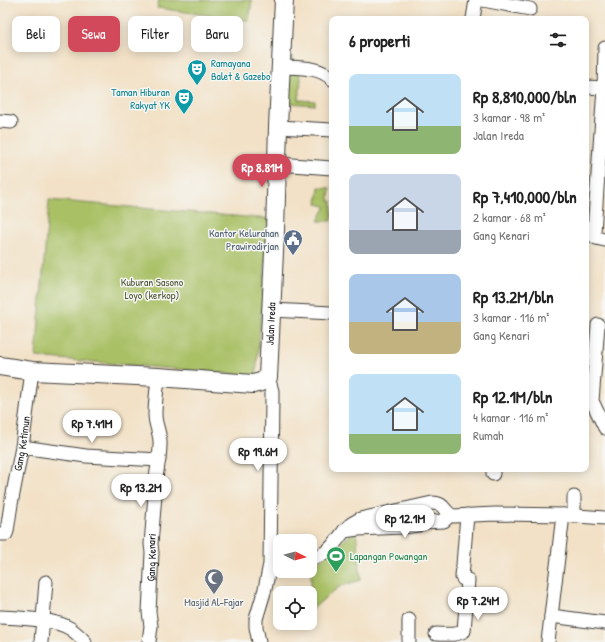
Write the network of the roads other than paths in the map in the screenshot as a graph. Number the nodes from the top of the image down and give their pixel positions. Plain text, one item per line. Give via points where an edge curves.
1 (284, 0) edge
2 (476, 0) edge
3 (483, 0) edge
4 (530, 9) dead end
5 (473, 16) edge
6 (605, 51) edge
7 (281, 67) junction
8 (329, 76) edge
9 (589, 87) edge
10 (604, 88) edge
11 (278, 126) junction
12 (329, 130) edge
13 (278, 164) junction
14 (329, 168) edge
15 (605, 240) edge
16 (271, 310) junction
17 (329, 313) edge
18 (596, 325) edge
19 (0, 366) edge
20 (32, 371) junction
21 (158, 377) junction
22 (268, 377) junction
23 (589, 401) edge
24 (605, 428) edge
25 (22, 448) junction
26 (159, 460) junction
27 (574, 497) dead end
28 (450, 515) junction
29 (467, 515) junction
30 (568, 516) junction
31 (605, 518) edge
32 (344, 531) junction
33 (0, 534) edge
34 (274, 534) edge
35 (317, 557) edge
36 (273, 568) edge
37 (46, 582) dead end
38 (551, 616) junction
39 (0, 617) edge
40 (409, 620) dead end
41 (43, 621) junction
42 (605, 623) edge
43 (436, 634) dead end
44 (456, 638) edge
45 (41, 642) edge
46 (85, 642) edge
47 (149, 642) edge
48 (259, 642) edge
49 (409, 642) edge
50 (548, 642) edge

1 - 7 street, Jalan Ireda
2 - 5 street
3 - 4 street
6 - 10 street
7 - 8 street via 306,68
7 - 11 street, Jalan Ireda
9 - 10 street
10 - 15 street via 594,236
11 - 12 street
11 - 13 street, Jalan Ireda
13 - 14 street
13 - 16 street, Jalan Ireda
16 - 17 street
16 - 22 street, Jalan Ireda
18 - 23 street
19 - 20 street
20 - 21 street
20 - 25 street, Gang Ketimun
21 - 22 street via 253,384
21 - 26 street, Gang Kenari via 155,416 160,443
22 - 34 street via 272,392
23 - 24 street
25 - 26 street via 86,456
25 - 33 street, Gang Ketimun via 7,532
26 - 47 street, Gang Kenari via 154,489
27 - 30 street
28 - 29 street
28 - 32 street via 444,521 424,522 413,526
28 - 32 street via 441,505 432,503 360,519
29 - 30 street
29 - 44 street via 462,577 468,580 464,631
30 - 31 street
30 - 38 street
32 - 35 street via 332,547
36 - 48 street via 256,620
37 - 41 street
38 - 42 street
38 - 50 street
39 - 41 street
40 - 49 street
41 - 45 street
41 - 46 street via 58,623
43 - 44 street

